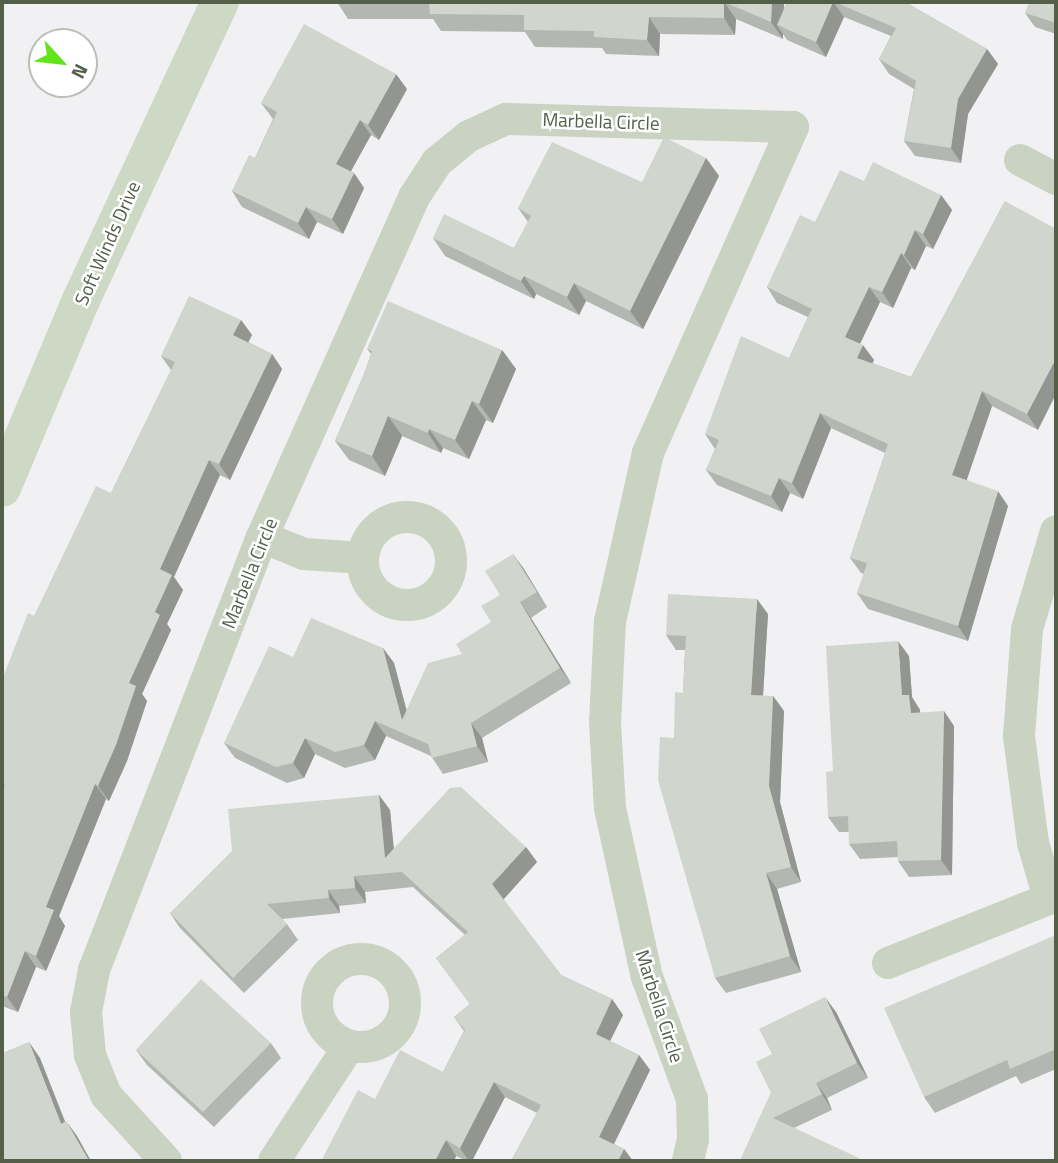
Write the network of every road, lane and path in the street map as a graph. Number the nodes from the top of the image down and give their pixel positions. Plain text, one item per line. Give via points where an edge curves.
1 (220, 2) edge
2 (1020, 160) dead end
3 (1056, 179) edge
4 (2, 488) edge
5 (1056, 531) edge
6 (262, 537) junction
7 (363, 558) dead end
8 (1053, 897) edge
9 (888, 963) dead end
10 (349, 1046) dead end
11 (166, 1161) edge
12 (274, 1161) edge
13 (688, 1161) edge

1 - 4 street, Soft Winds Drive via 81,300
2 - 3 street
5 - 8 street via 1027,629 1018,736 1033,843
6 - 7 street via 304,554
6 - 11 street, Marbella Circle via 94,970 86,1012 90,1055 106,1095
6 - 13 street, Marbella Circle via 414,197 437,162 468,136 506,119 793,127 648,453 610,621 605,722 610,808 647,977 692,1099 693,1139
8 - 9 street
10 - 12 street

